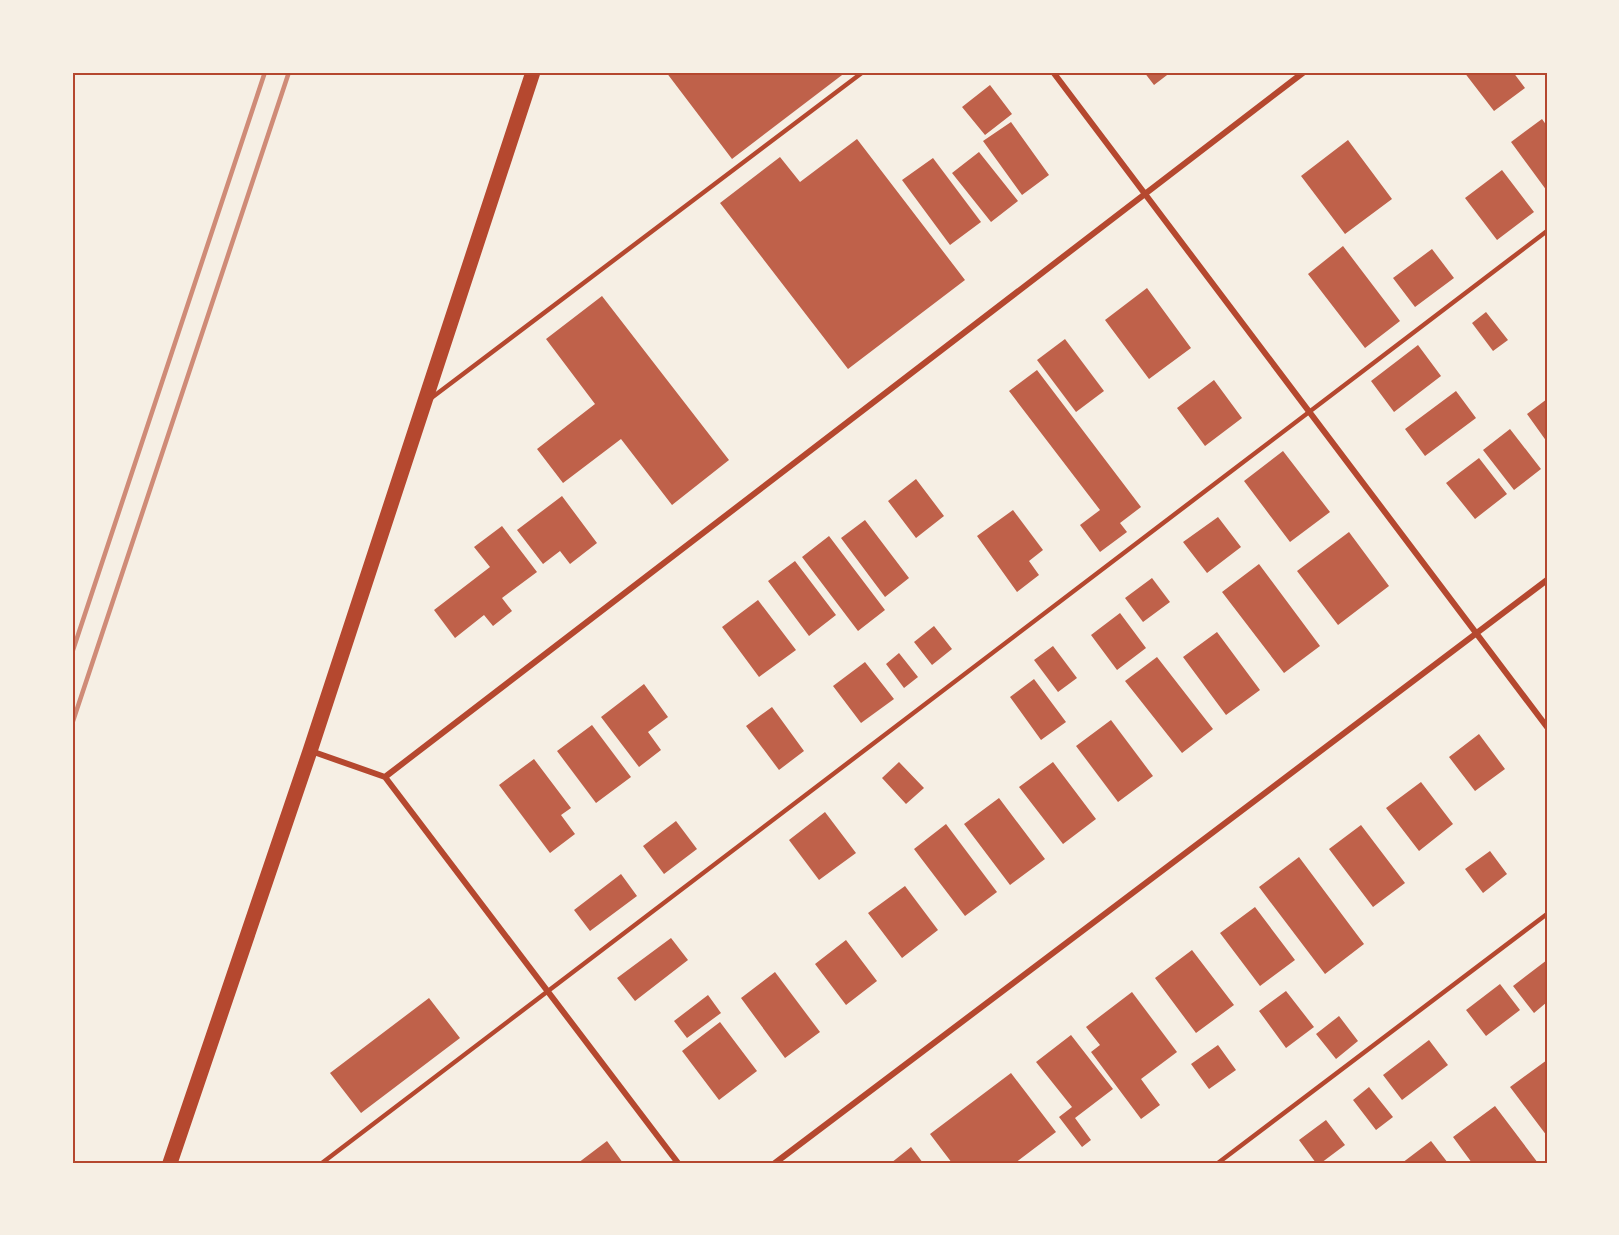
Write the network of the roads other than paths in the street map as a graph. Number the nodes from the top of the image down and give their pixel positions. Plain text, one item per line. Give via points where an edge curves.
1 (533, 72) edge
2 (863, 72) edge
3 (1053, 72) edge
4 (1304, 72) edge
5 (1144, 193) junction
6 (1547, 231) edge
7 (424, 404) junction
8 (1310, 413) junction
9 (1547, 580) edge
10 (1476, 633) junction
11 (1547, 727) edge
12 (310, 751) junction
13 (385, 777) junction
14 (1547, 914) edge
15 (547, 990) junction
16 (170, 1163) edge
17 (322, 1163) edge
18 (678, 1163) edge
19 (775, 1163) edge
20 (1218, 1163) edge

1 - 7 main road
2 - 7 lane
3 - 5 street
4 - 5 street
5 - 8 street
5 - 13 street
6 - 8 lane
7 - 12 main road
8 - 10 street
8 - 15 lane
9 - 10 street
10 - 11 street
10 - 19 street
12 - 13 street
12 - 16 main road
13 - 15 street
14 - 20 lane
15 - 17 lane
15 - 18 street

